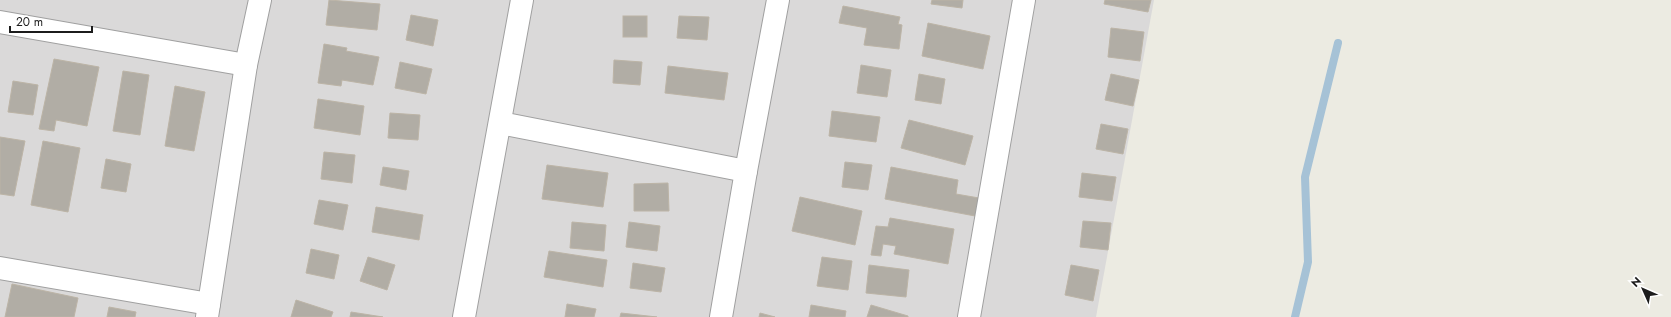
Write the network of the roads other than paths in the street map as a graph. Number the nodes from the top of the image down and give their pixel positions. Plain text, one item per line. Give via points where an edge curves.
1 (260, 0) edge
2 (522, 0) edge
3 (778, 0) edge
4 (1024, 0) edge
5 (0, 22) edge
6 (246, 65) junction
7 (500, 123) junction
8 (746, 171) junction
9 (0, 268) edge
10 (208, 310) edge
11 (464, 317) edge
12 (721, 317) edge
13 (969, 317) edge

1 - 6 street
2 - 7 street
3 - 8 street
4 - 13 street
5 - 6 street
6 - 10 street
7 - 8 street
7 - 11 street
8 - 12 street
9 - 10 street

